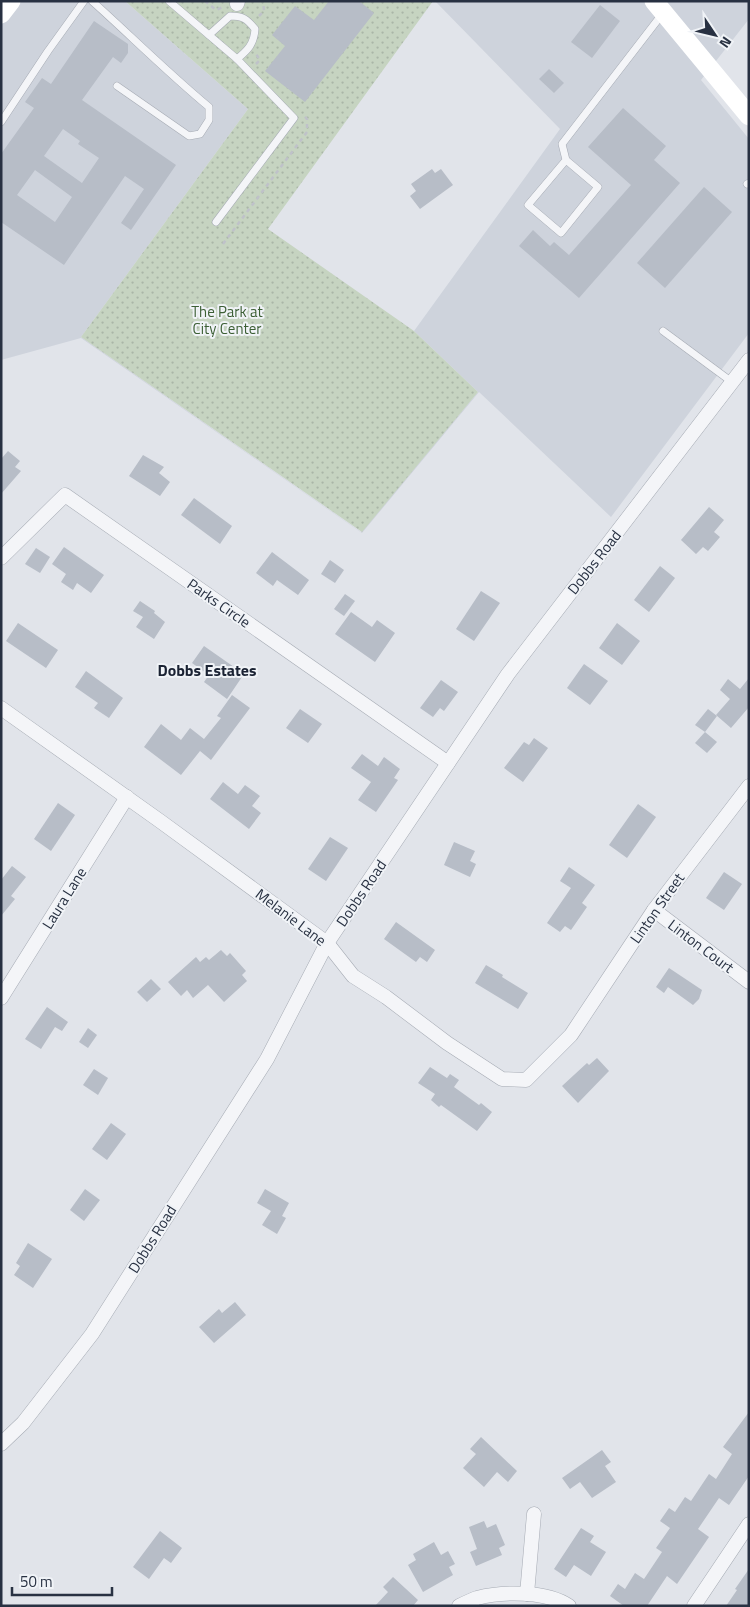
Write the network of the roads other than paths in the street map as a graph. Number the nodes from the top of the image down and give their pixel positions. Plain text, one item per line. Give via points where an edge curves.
1 (11, 1) edge
2 (84, 1) edge
3 (92, 1) edge
4 (169, 1) edge
5 (659, 7) edge
6 (1, 14) edge
7 (210, 35) junction
8 (237, 59) junction
9 (117, 86) dead end
10 (744, 107) edge
11 (1, 122) edge
12 (566, 160) junction
13 (216, 222) dead end
14 (663, 331) dead end
15 (749, 360) edge
16 (732, 382) junction
17 (1, 558) edge
18 (1, 708) edge
19 (448, 763) junction
20 (749, 786) edge
21 (128, 797) junction
22 (654, 910) junction
23 (327, 943) junction
24 (749, 982) edge
25 (1, 998) edge
26 (572, 1035) joint
27 (1, 1444) edge
28 (534, 1514) dead end
29 (749, 1524) edge
30 (527, 1594) junction
31 (459, 1606) edge
32 (569, 1606) edge
33 (694, 1606) edge

1 - 6 main road
2 - 11 lane
3 - 9 lane via 209,106 209,120 200,134 189,136
4 - 7 lane
5 - 10 main road
5 - 12 lane via 562,144
7 - 8 lane
7 - 8 lane via 230,16 241,16 249,21 256,29 254,40
8 - 13 lane via 294,118
12 - 12 lane via 528,205 560,233 598,187
14 - 16 lane
15 - 16 street, Dobbs Road
16 - 19 street, Dobbs Road via 539,632
17 - 19 street, Parks Circle via 65,495
18 - 21 street, Melanie Lane
19 - 23 street, Dobbs Road
20 - 22 street, Linton Street
21 - 23 street, Melanie Lane
21 - 25 street, Laura Lane
22 - 24 street, Linton Court
22 - 26 street, Linton Street
23 - 26 street, Melanie Lane via 353,976 502,1079 526,1080
23 - 27 street, Dobbs Road via 267,1059 92,1334 23,1423
28 - 30 street
29 - 33 street
30 - 31 street via 477,1598
30 - 32 street

